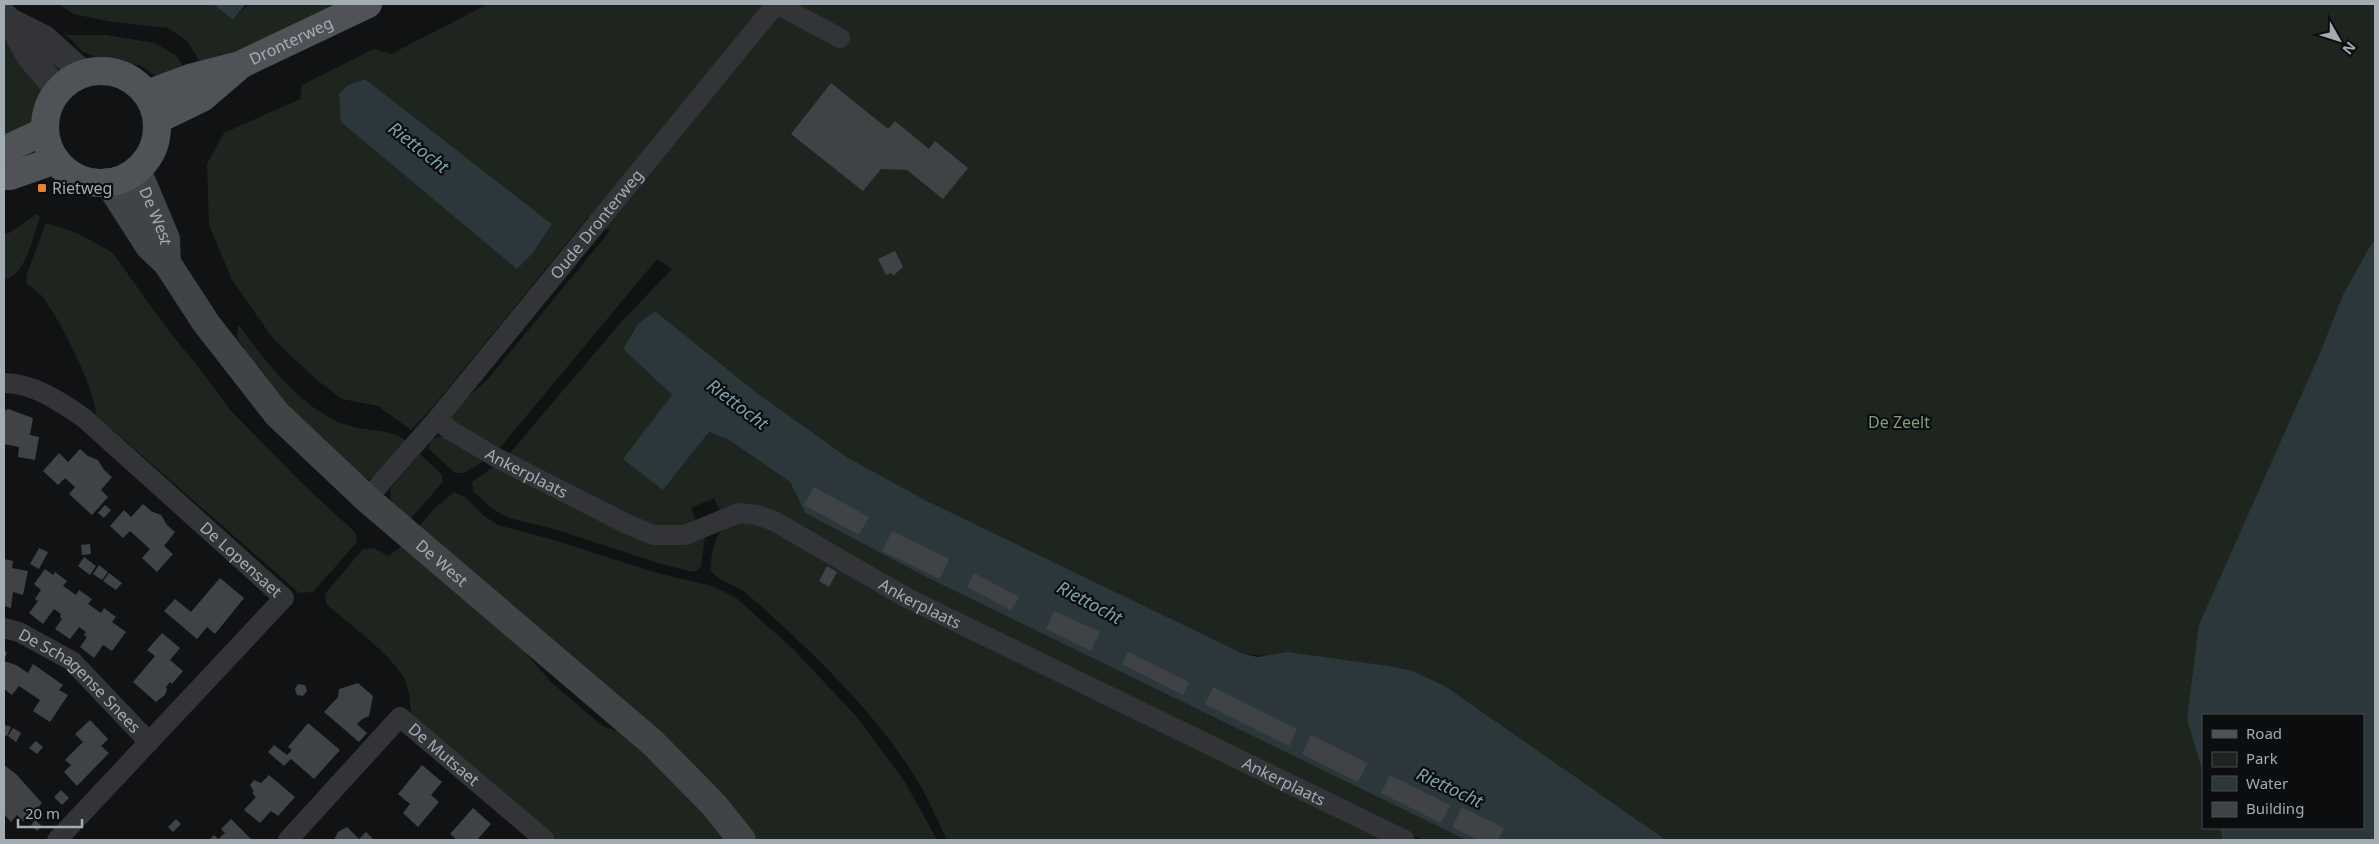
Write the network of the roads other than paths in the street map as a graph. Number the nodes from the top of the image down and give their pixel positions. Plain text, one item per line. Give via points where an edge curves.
1 (368, 4) edge
2 (7, 18) edge
3 (840, 38) dead end
4 (240, 65) junction
5 (83, 74) junction
6 (58, 90) junction
7 (147, 94) junction
8 (157, 120) junction
9 (45, 131) junction
10 (4, 150) edge
11 (56, 160) junction
12 (137, 170) junction
13 (4, 176) edge
14 (108, 182) junction
15 (168, 263) junction
16 (4, 383) edge
17 (437, 420) junction
18 (367, 499) junction
19 (4, 628) edge
20 (149, 742) junction
21 (57, 840) edge
22 (288, 840) edge
23 (546, 840) edge
24 (742, 840) edge
25 (1405, 840) edge

1 - 4 main road, Dronterweg
2 - 5 street via 44,38
2 - 6 street via 29,56
3 - 17 street, Oude Dronterweg via 776,4
4 - 7 main road, Dronterweg via 193,77
4 - 8 main road, Dronterweg via 202,98
5 - 6 main road
5 - 7 main road via 101,70 118,73 134,81
6 - 9 main road via 50,103
7 - 8 main road
8 - 12 main road via 155,142
9 - 10 main road
9 - 11 main road via 48,146
11 - 13 main road
11 - 14 main road via 80,179
12 - 14 main road
12 - 15 main road, De West via 166,239
14 - 15 main road, De West via 149,246
15 - 18 main road, De West via 206,323 277,414
16 - 20 street, De Lopensaet via 56,398 84,418 284,598
17 - 18 street, Oude Dronterweg
17 - 25 street, Ankerplaats via 498,458 653,535 686,535 739,513 774,521 907,598
18 - 24 main road, De West via 653,742 714,805
19 - 20 street, De Schagense Snees via 19,632 72,661
20 - 21 street, De Lopensaet
22 - 23 street, De Mutsaet via 400,717

